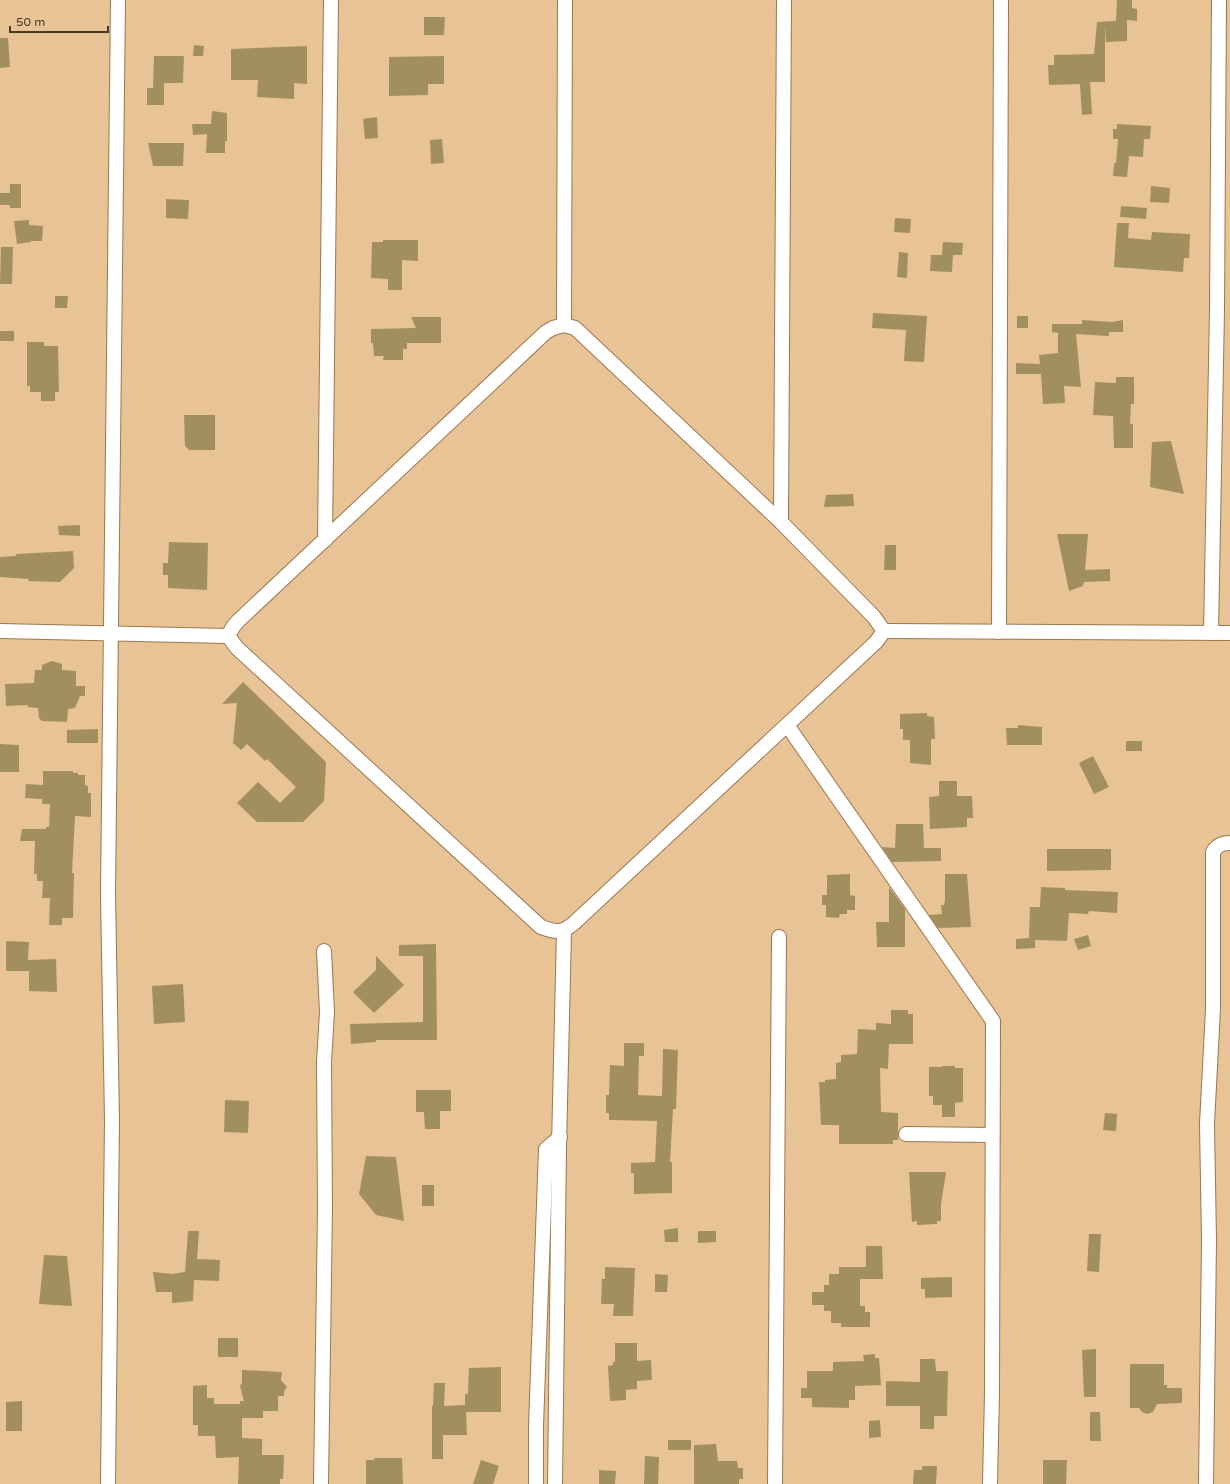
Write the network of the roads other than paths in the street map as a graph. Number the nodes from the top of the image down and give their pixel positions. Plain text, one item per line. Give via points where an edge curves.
1 (118, 0) edge
2 (331, 0) edge
3 (565, 0) edge
4 (784, 0) edge
5 (1001, 0) edge
6 (1219, 0) edge
7 (564, 325) junction
8 (781, 522) junction
9 (325, 540) junction
10 (0, 631) edge
11 (884, 631) junction
12 (112, 632) junction
13 (998, 632) junction
14 (1211, 633) junction
15 (1230, 633) edge
16 (228, 636) junction
17 (787, 725) junction
18 (1230, 843) edge
19 (564, 931) junction
20 (779, 937) dead end
21 (324, 951) dead end
22 (906, 1134) dead end
23 (992, 1136) junction
24 (560, 1137) junction
25 (536, 1426) junction
26 (555, 1428) junction
27 (108, 1484) edge
28 (321, 1484) edge
29 (536, 1484) edge
30 (555, 1484) edge
31 (775, 1484) edge
32 (990, 1484) edge
33 (1206, 1484) edge

1 - 12 street
2 - 9 street
3 - 7 street
4 - 8 street
5 - 13 street
6 - 14 street
7 - 8 street via 575,328
7 - 9 street via 546,332
8 - 11 street via 874,617
9 - 16 street via 232,626
10 - 12 street
11 - 13 street
11 - 17 street via 876,642
12 - 16 street
12 - 27 street via 108,893 112,1120
13 - 14 street
14 - 15 street
16 - 19 street via 237,648 541,927
17 - 19 street
17 - 23 street via 993,1021
18 - 33 street via 1223,843 1213,852 1212,1009 1207,1124 1209,1248
19 - 24 street
20 - 31 street
21 - 28 street via 327,1012 324,1062 325,1224
22 - 23 street
23 - 32 street
24 - 25 street via 546,1149
24 - 26 street
25 - 26 street
25 - 29 street
26 - 30 street

